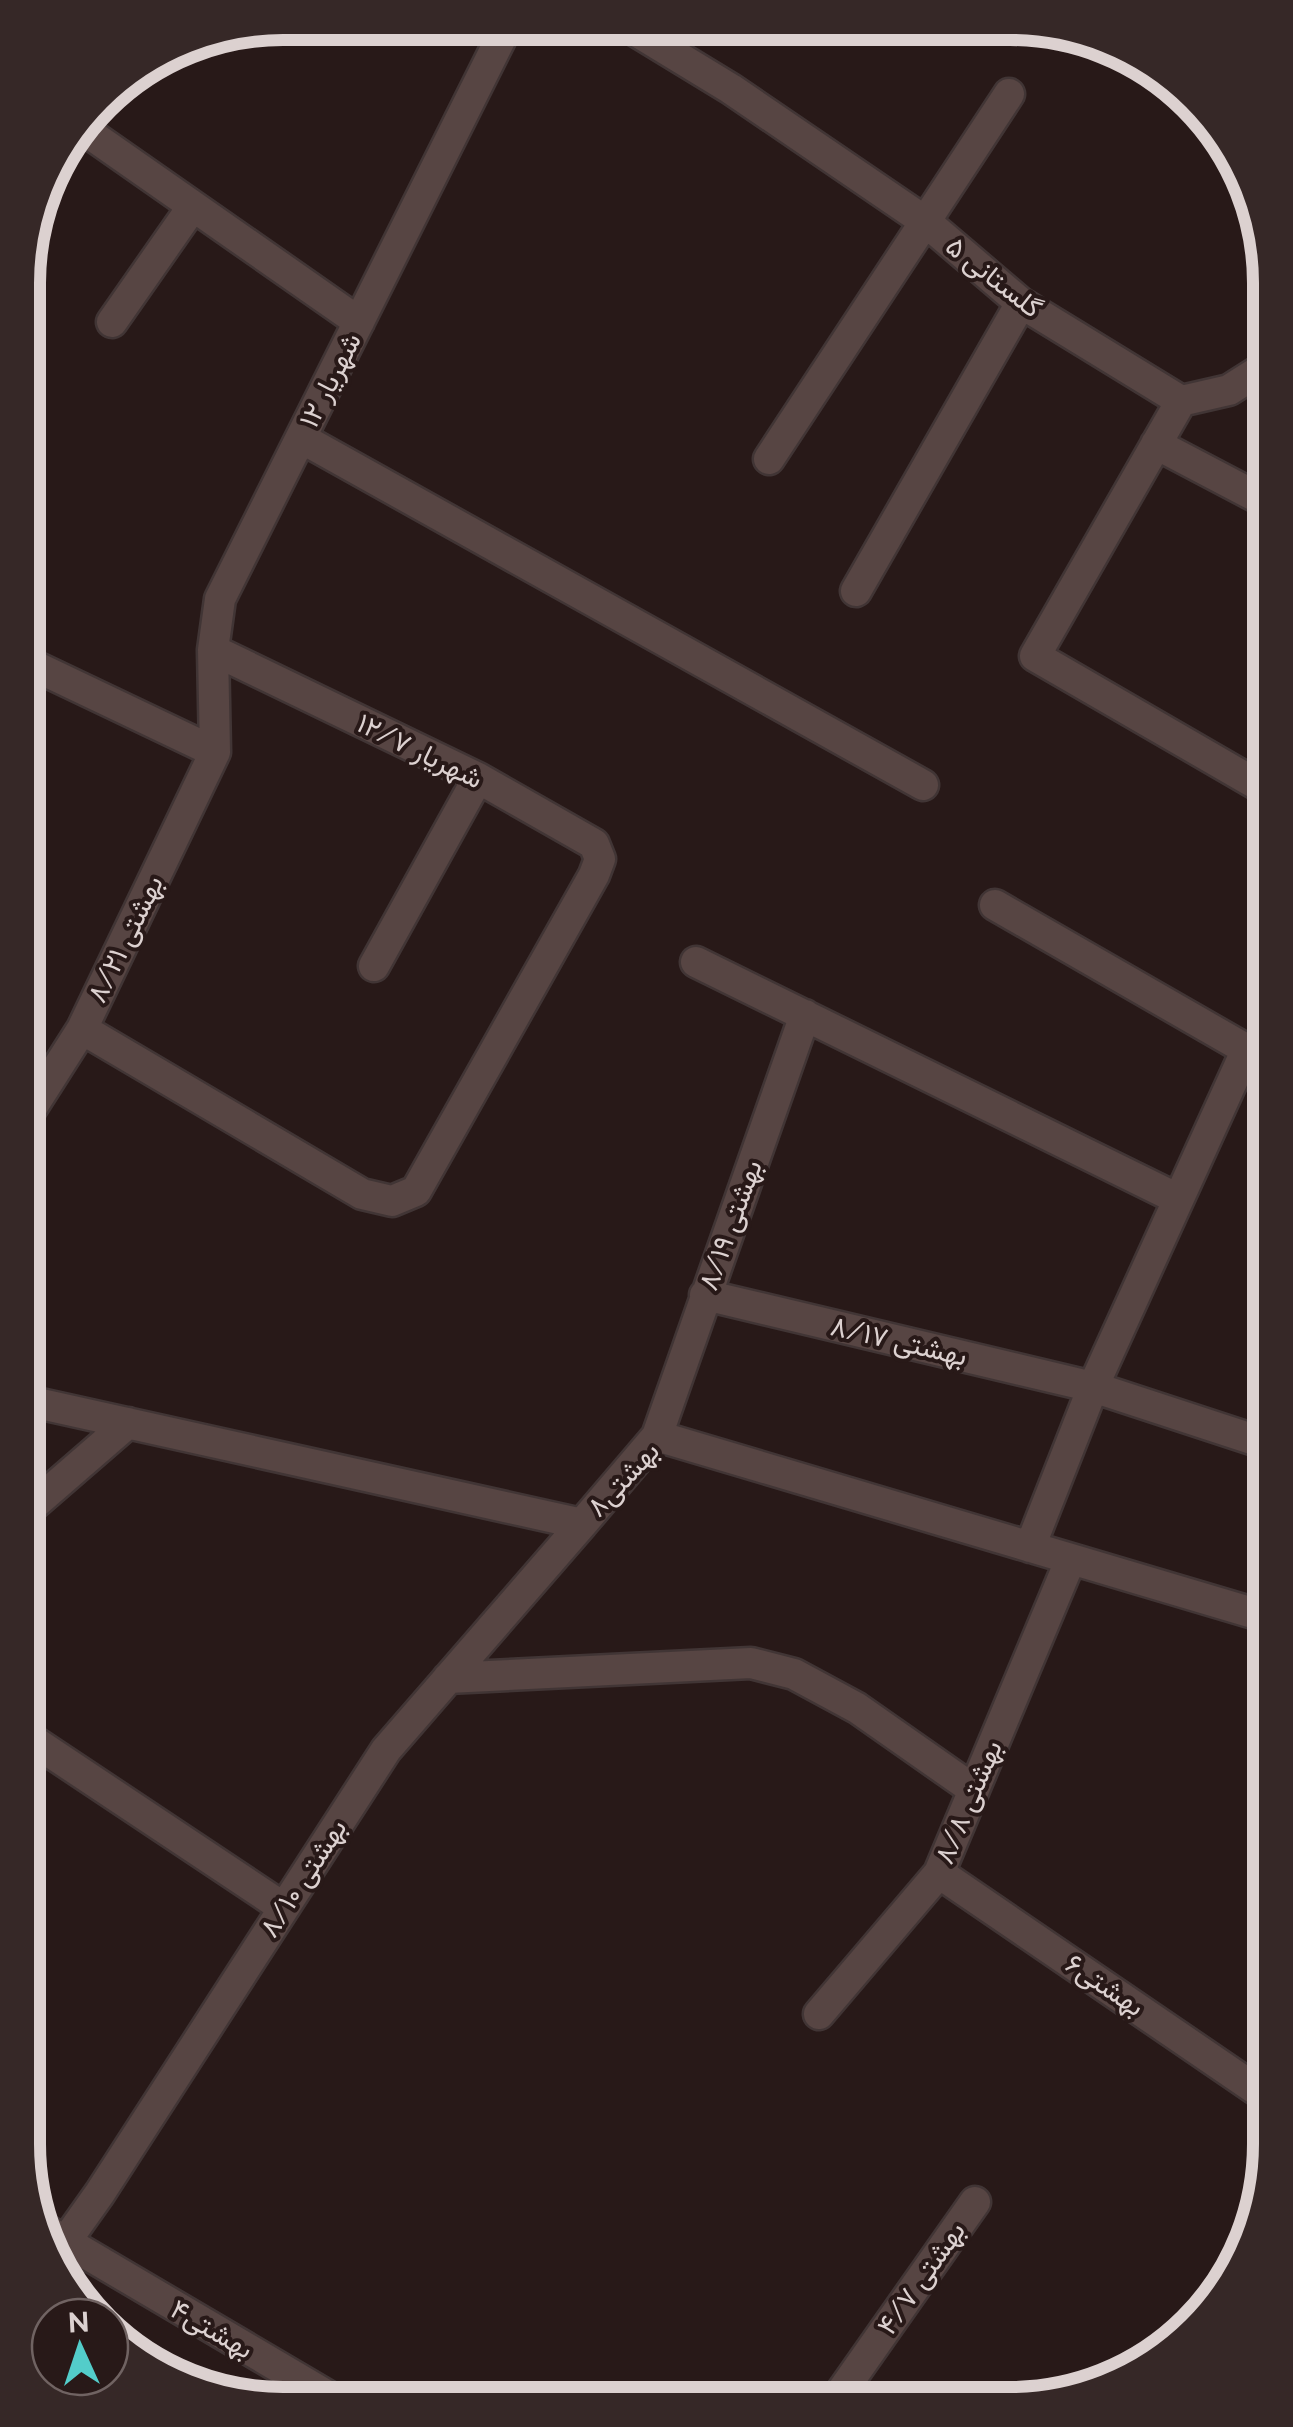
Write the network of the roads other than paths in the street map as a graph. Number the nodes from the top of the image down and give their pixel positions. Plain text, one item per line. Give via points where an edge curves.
1 (651, 40) edge
2 (500, 41) edge
3 (1009, 94) dead end
4 (91, 134) edge
5 (194, 206) junction
6 (926, 222) junction
7 (1022, 303) junction
8 (112, 322) dead end
9 (359, 322) junction
10 (1253, 375) edge
11 (1181, 401) junction
12 (300, 438) junction
13 (1156, 444) junction
14 (769, 459) dead end
15 (1253, 495) edge
16 (856, 591) dead end
17 (212, 650) junction
18 (40, 669) edge
19 (215, 752) junction
20 (478, 778) junction
21 (1253, 782) edge
22 (923, 785) dead end
23 (995, 905) dead end
24 (696, 962) dead end
25 (374, 966) dead end
26 (804, 1016) junction
27 (82, 1029) junction
28 (1253, 1053) edge
29 (1253, 1066) edge
30 (40, 1095) edge
31 (1178, 1199) junction
32 (705, 1295) junction
33 (1093, 1387) junction
34 (40, 1404) edge
35 (128, 1423) junction
36 (657, 1436) junction
37 (1252, 1439) edge
38 (40, 1499) edge
39 (582, 1524) junction
40 (1030, 1547) junction
41 (1070, 1561) junction
42 (1252, 1613) edge
43 (448, 1678) junction
44 (40, 1745) edge
45 (974, 1790) junction
46 (939, 1873) junction
47 (284, 1908) junction
48 (818, 2014) dead end
49 (1252, 2087) edge
50 (976, 2202) dead end
51 (62, 2245) edge
52 (65, 2252) edge
53 (311, 2387) edge
54 (845, 2387) edge

1 - 6 street, گلستانی ۵
2 - 9 street, شهریار ۱۲
3 - 6 street
4 - 5 street
5 - 8 street
5 - 9 street
6 - 7 street, گلستانی ۵
6 - 14 street
7 - 11 street, گلستانی ۵
7 - 16 street
9 - 12 street, شهریار ۱۲
10 - 11 street via 1228,390
11 - 13 street
12 - 17 street, شهریار ۱۲ via 220,599
12 - 22 street
13 - 15 street
13 - 21 street via 1035,656
17 - 19 street, شهریار ۱۲
17 - 20 street, شهریار ۱۲/۷
18 - 19 street
19 - 27 street, بهشتی ۸/۲۱
20 - 25 street
20 - 27 street, شهریار ۱۲/۷ via 594,844 600,858 416,1191 392,1202 362,1194
23 - 28 street
24 - 26 street
26 - 31 street
26 - 32 street, بهشتی ۸/۱۹
27 - 30 street, بهشتی ۸/۲۱
29 - 31 street
31 - 33 street
32 - 33 street, بهشتی ۸/۱۷
32 - 36 street, بهشتی ۸/۱۹
33 - 37 street, بهشتی ۸/۱۷
33 - 40 street
34 - 35 street, بهشتی۸
35 - 38 street
35 - 39 street, بهشتی۸
36 - 39 street, بهشتی۸
36 - 40 street, بهشتی۸
39 - 43 street, بهشتی ۸/۱۰
40 - 41 street, بهشتی۸
41 - 42 street, بهشتی۸
41 - 45 street, بهشتی ۸/۸
43 - 45 street via 751,1663 794,1674 857,1708
43 - 47 street, بهشتی ۸/۱۰ via 386,1750
44 - 47 street
45 - 46 street, بهشتی ۸/۸
46 - 48 street, بهشتی ۸/۸
46 - 49 street, بهشتی۶
47 - 51 street, بهشتی ۸/۱۰
50 - 54 street, بهشتی ۴/۷
52 - 53 street, بهشتی۴

